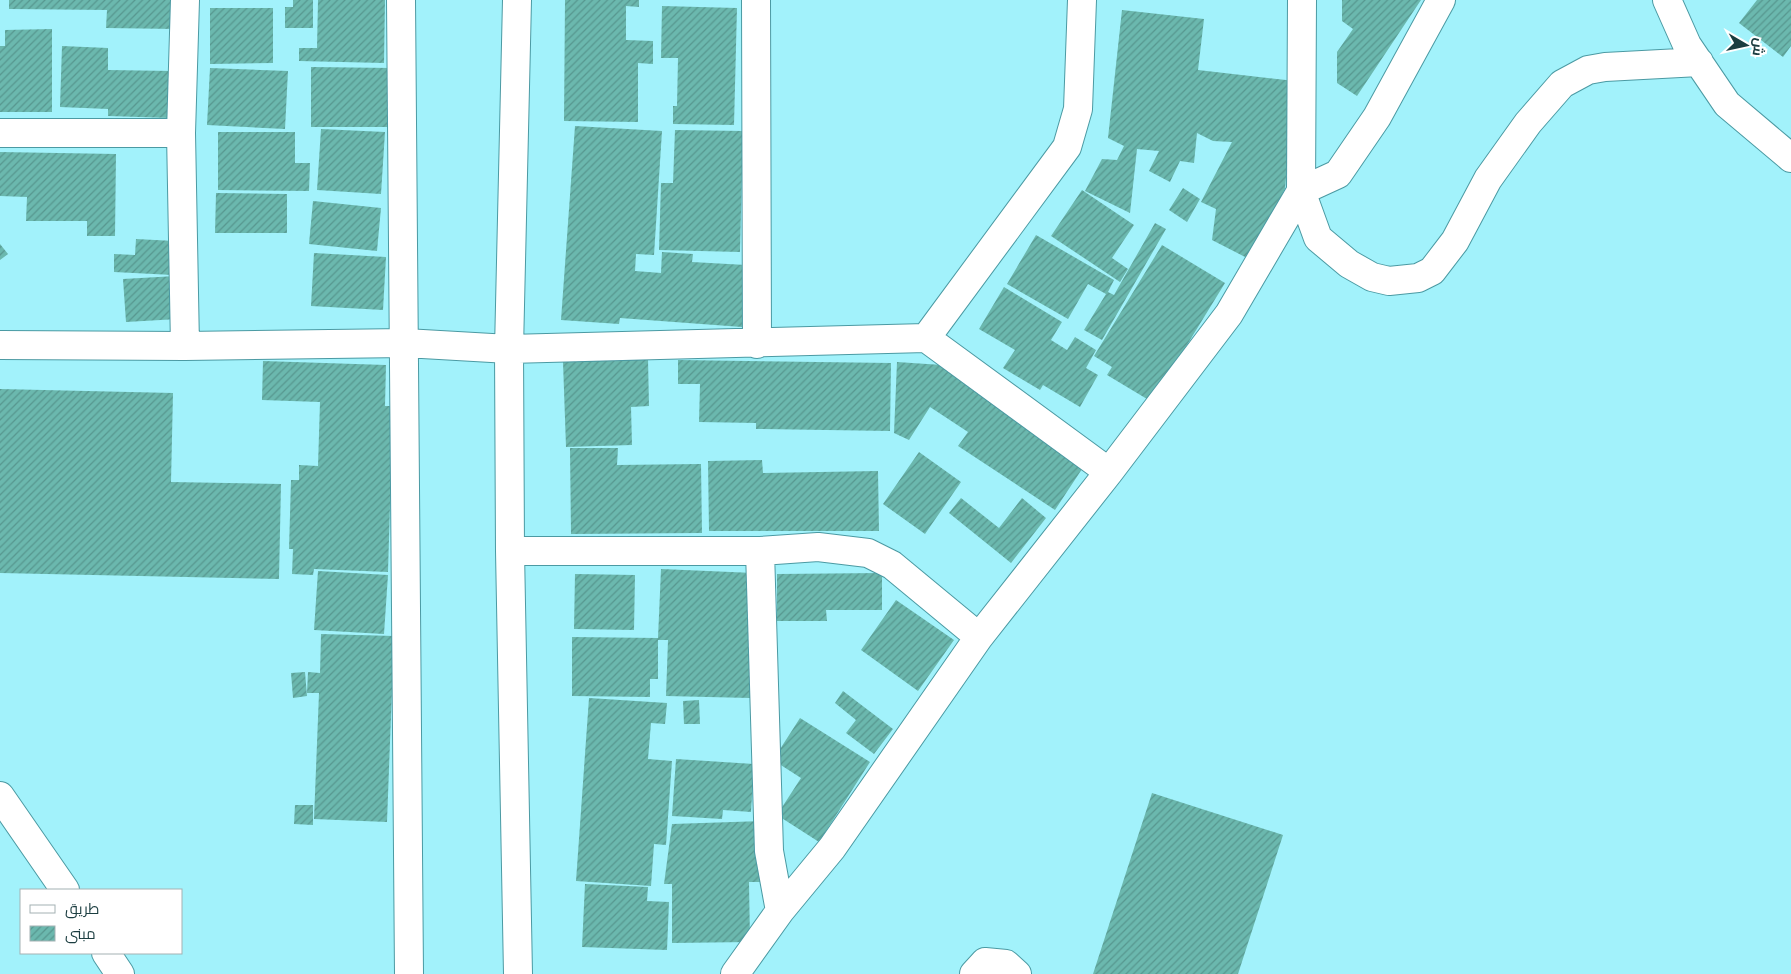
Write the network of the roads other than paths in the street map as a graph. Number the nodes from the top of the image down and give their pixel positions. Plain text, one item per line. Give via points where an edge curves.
1 (185, 0) edge
2 (402, 0) edge
3 (517, 0) edge
4 (756, 0) edge
5 (1082, 0) edge
6 (1302, 0) edge
7 (1441, 0) edge
8 (1667, 0) edge
9 (1698, 62) junction
10 (0, 133) edge
11 (181, 133) junction
12 (1791, 158) edge
13 (1301, 192) junction
14 (926, 338) junction
15 (405, 343) junction
16 (757, 344) junction
17 (0, 346) edge
18 (184, 346) junction
19 (509, 349) junction
20 (1109, 472) junction
21 (760, 550) junction
22 (510, 551) junction
23 (979, 637) junction
24 (0, 796) edge
25 (64, 889) edge
26 (780, 911) junction
27 (107, 954) edge
28 (120, 974) edge
29 (409, 974) edge
30 (518, 974) edge
31 (735, 974) edge
32 (974, 974) edge
33 (1017, 974) edge

1 - 11 street
2 - 15 street
3 - 19 street
4 - 16 street
5 - 14 street via 1078,109 1067,147
6 - 13 street
7 - 13 street via 1377,117 1338,174
8 - 9 street
9 - 12 street via 1727,104
9 - 13 street via 1605,67 1588,70 1562,84 1528,123 1488,179 1455,241 1432,271 1418,278 1389,281 1372,277 1349,264 1318,238
10 - 11 street
11 - 18 street
13 - 20 street via 1229,314
14 - 16 street
14 - 20 street
15 - 18 street
15 - 19 street
15 - 29 street
16 - 19 street
17 - 18 street
19 - 22 street
20 - 23 street
21 - 22 street
21 - 23 street via 818,547 868,553 892,565
21 - 26 street via 769,851
22 - 30 street
23 - 26 street via 832,848
24 - 25 street
26 - 31 street
27 - 28 street
32 - 33 street via 985,962 1006,964

